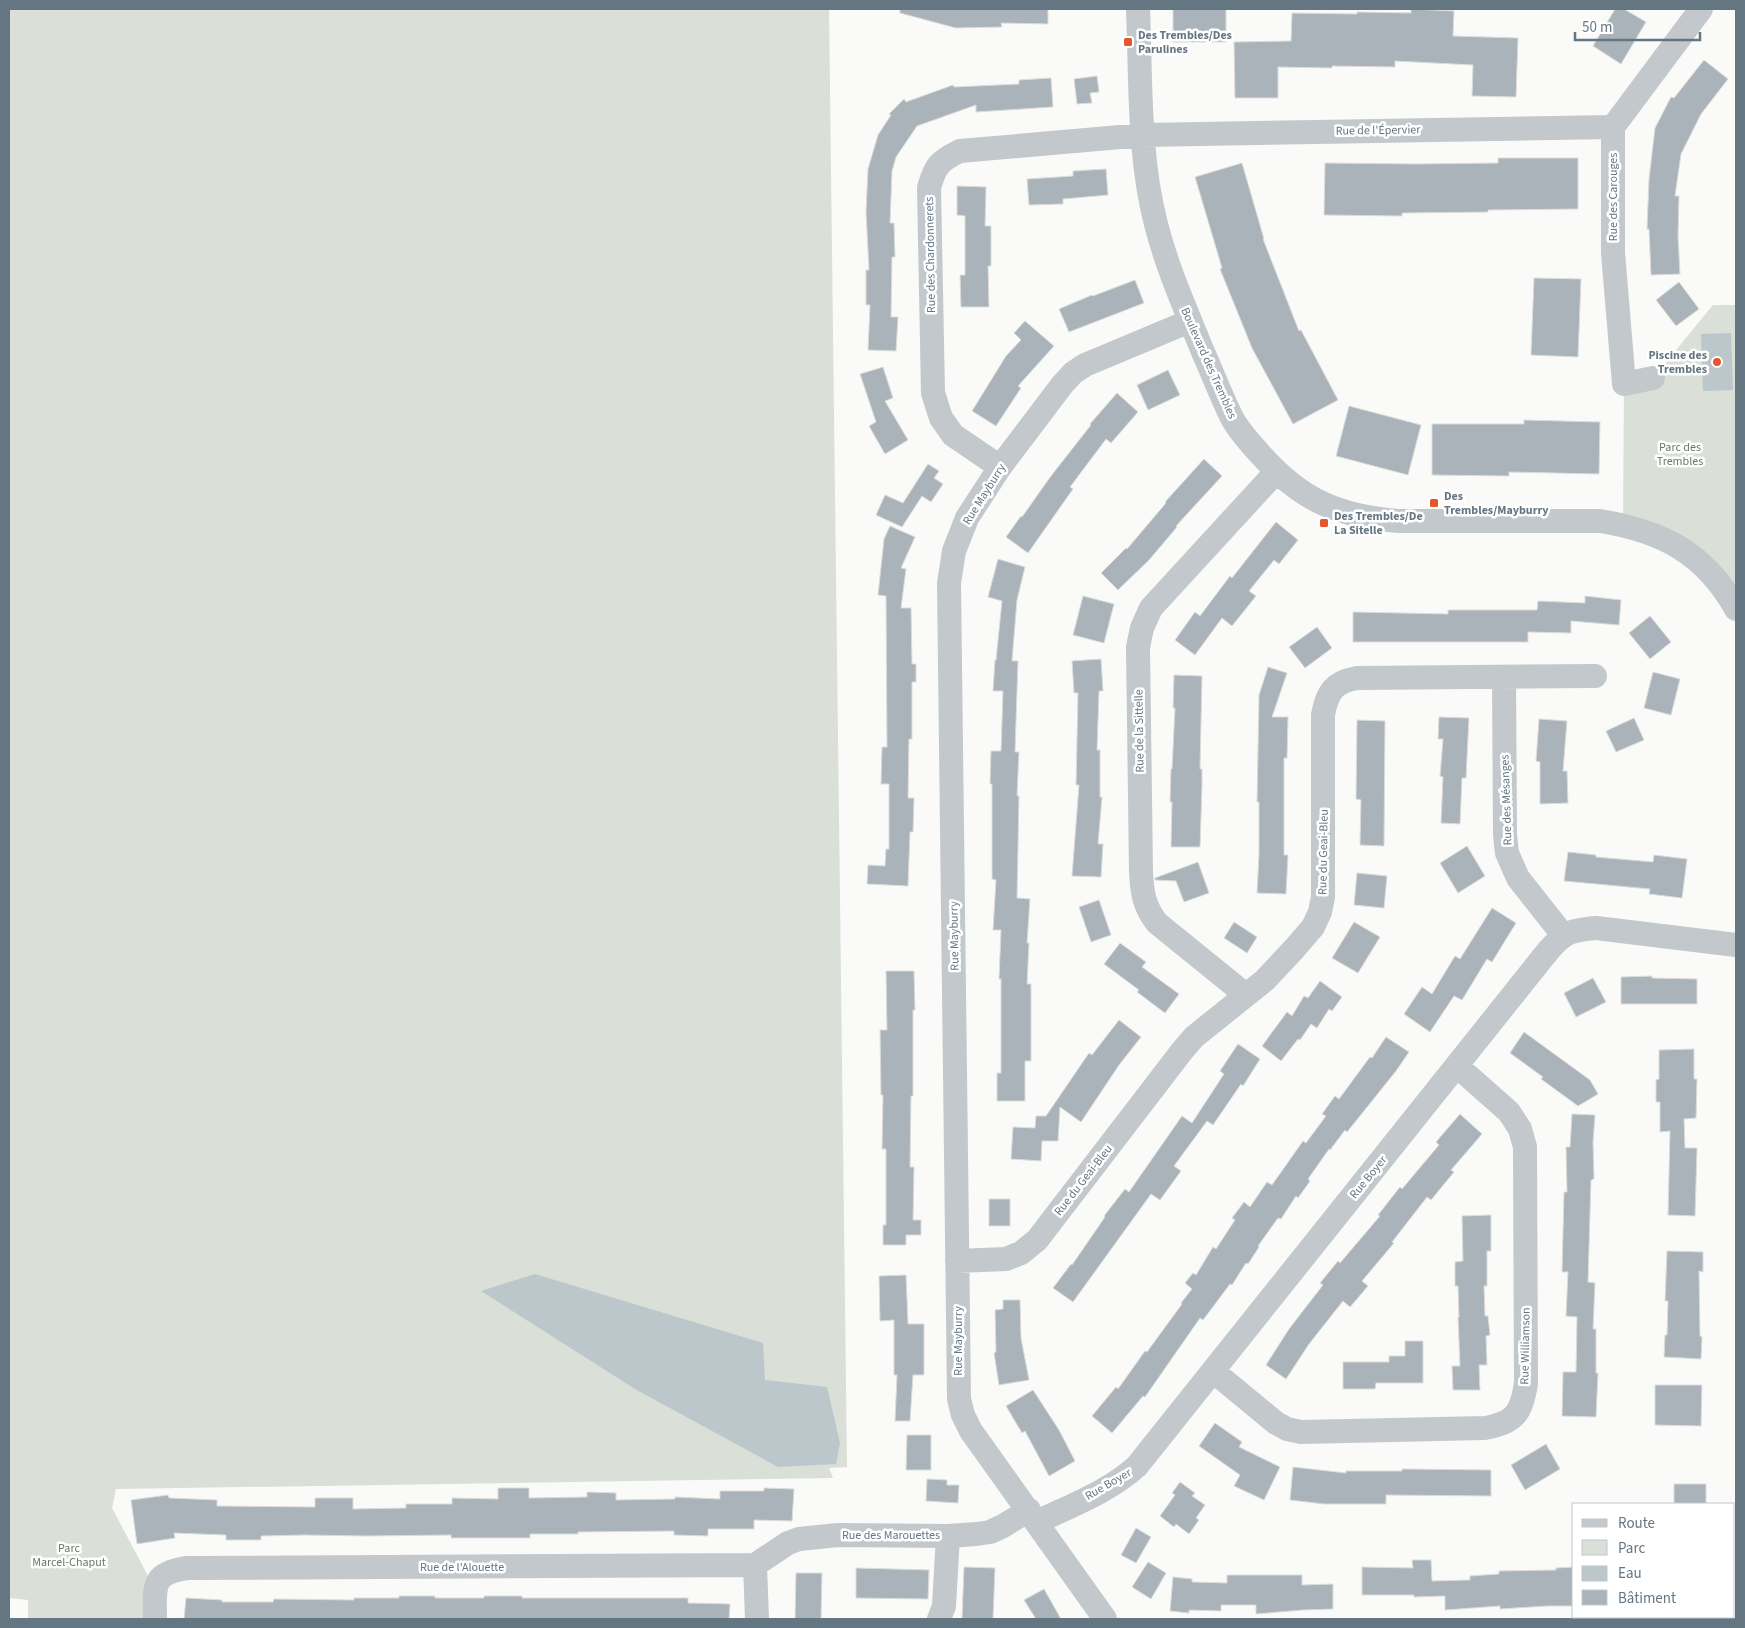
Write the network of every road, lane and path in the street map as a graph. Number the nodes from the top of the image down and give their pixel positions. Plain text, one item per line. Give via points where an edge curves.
1 (1138, 9) edge
2 (1701, 9) edge
3 (1613, 127) junction
4 (1143, 135) junction
5 (1190, 320) junction
6 (1653, 378) dead end
7 (1000, 467) junction
8 (1276, 472) junction
9 (1736, 609) edge
10 (1595, 676) dead end
11 (1504, 677) junction
12 (1562, 935) junction
13 (1736, 945) edge
14 (1246, 994) junction
15 (1457, 1066) junction
16 (957, 1261) junction
17 (1213, 1371) junction
18 (1033, 1516) junction
19 (948, 1536) junction
20 (755, 1565) junction
21 (154, 1619) edge
22 (757, 1619) edge
23 (939, 1619) edge
24 (1105, 1619) edge

1 - 4 street, Boulevard des Trembles
2 - 3 street
3 - 4 street, Rue de l'Épervier
3 - 6 street, Rue des Carouges via 1613,253 1624,384
4 - 5 street, Boulevard des Trembles via 1155,223
4 - 7 street, Rue des Chardonnerets via 960,151 943,159 933,173 928,188 933,393 941,418 953,435
5 - 7 street, Rue Mayburry via 1073,373
5 - 8 street, Boulevard des Trembles via 1233,419
7 - 16 street, Rue Mayburry via 967,518 952,560 949,583
8 - 9 street, Boulevard des Trembles via 1315,500 1367,518 1623,524 1685,550 1728,595
8 - 14 street, Rue de la Sittelle via 1151,608 1138,647 1142,892 1148,911 1157,923
10 - 11 street, Rue du Geai-Bleu
11 - 12 street, Rue des Mésanges via 1505,835 1508,853 1518,878
11 - 14 street, Rue du Geai-Bleu via 1357,678 1344,680 1332,689 1323,715 1324,876 1320,912 1294,948 1265,980
12 - 13 street via 1596,928
12 - 15 street, Rue Boyer
14 - 16 street, Rue du Geai-Bleu via 1182,1051 1037,1240 1021,1253 1006,1259
15 - 17 street, Rue Boyer
15 - 17 street, Rue Williamson via 1508,1112 1520,1129 1525,1147 1526,1383 1519,1412 1499,1426 1485,1428 1301,1432 1276,1423
16 - 18 street, Rue Mayburry via 958,1399 971,1431
17 - 18 street, Rue Boyer via 1127,1476
18 - 19 street, Rue des Marouettes via 990,1532
18 - 24 street, Rue Mayburry
19 - 20 street, Rue des Marouettes via 814,1537 788,1543
19 - 23 street via 944,1606
20 - 21 street, Rue de l'Alouette via 188,1568 173,1570 158,1580
20 - 22 street

